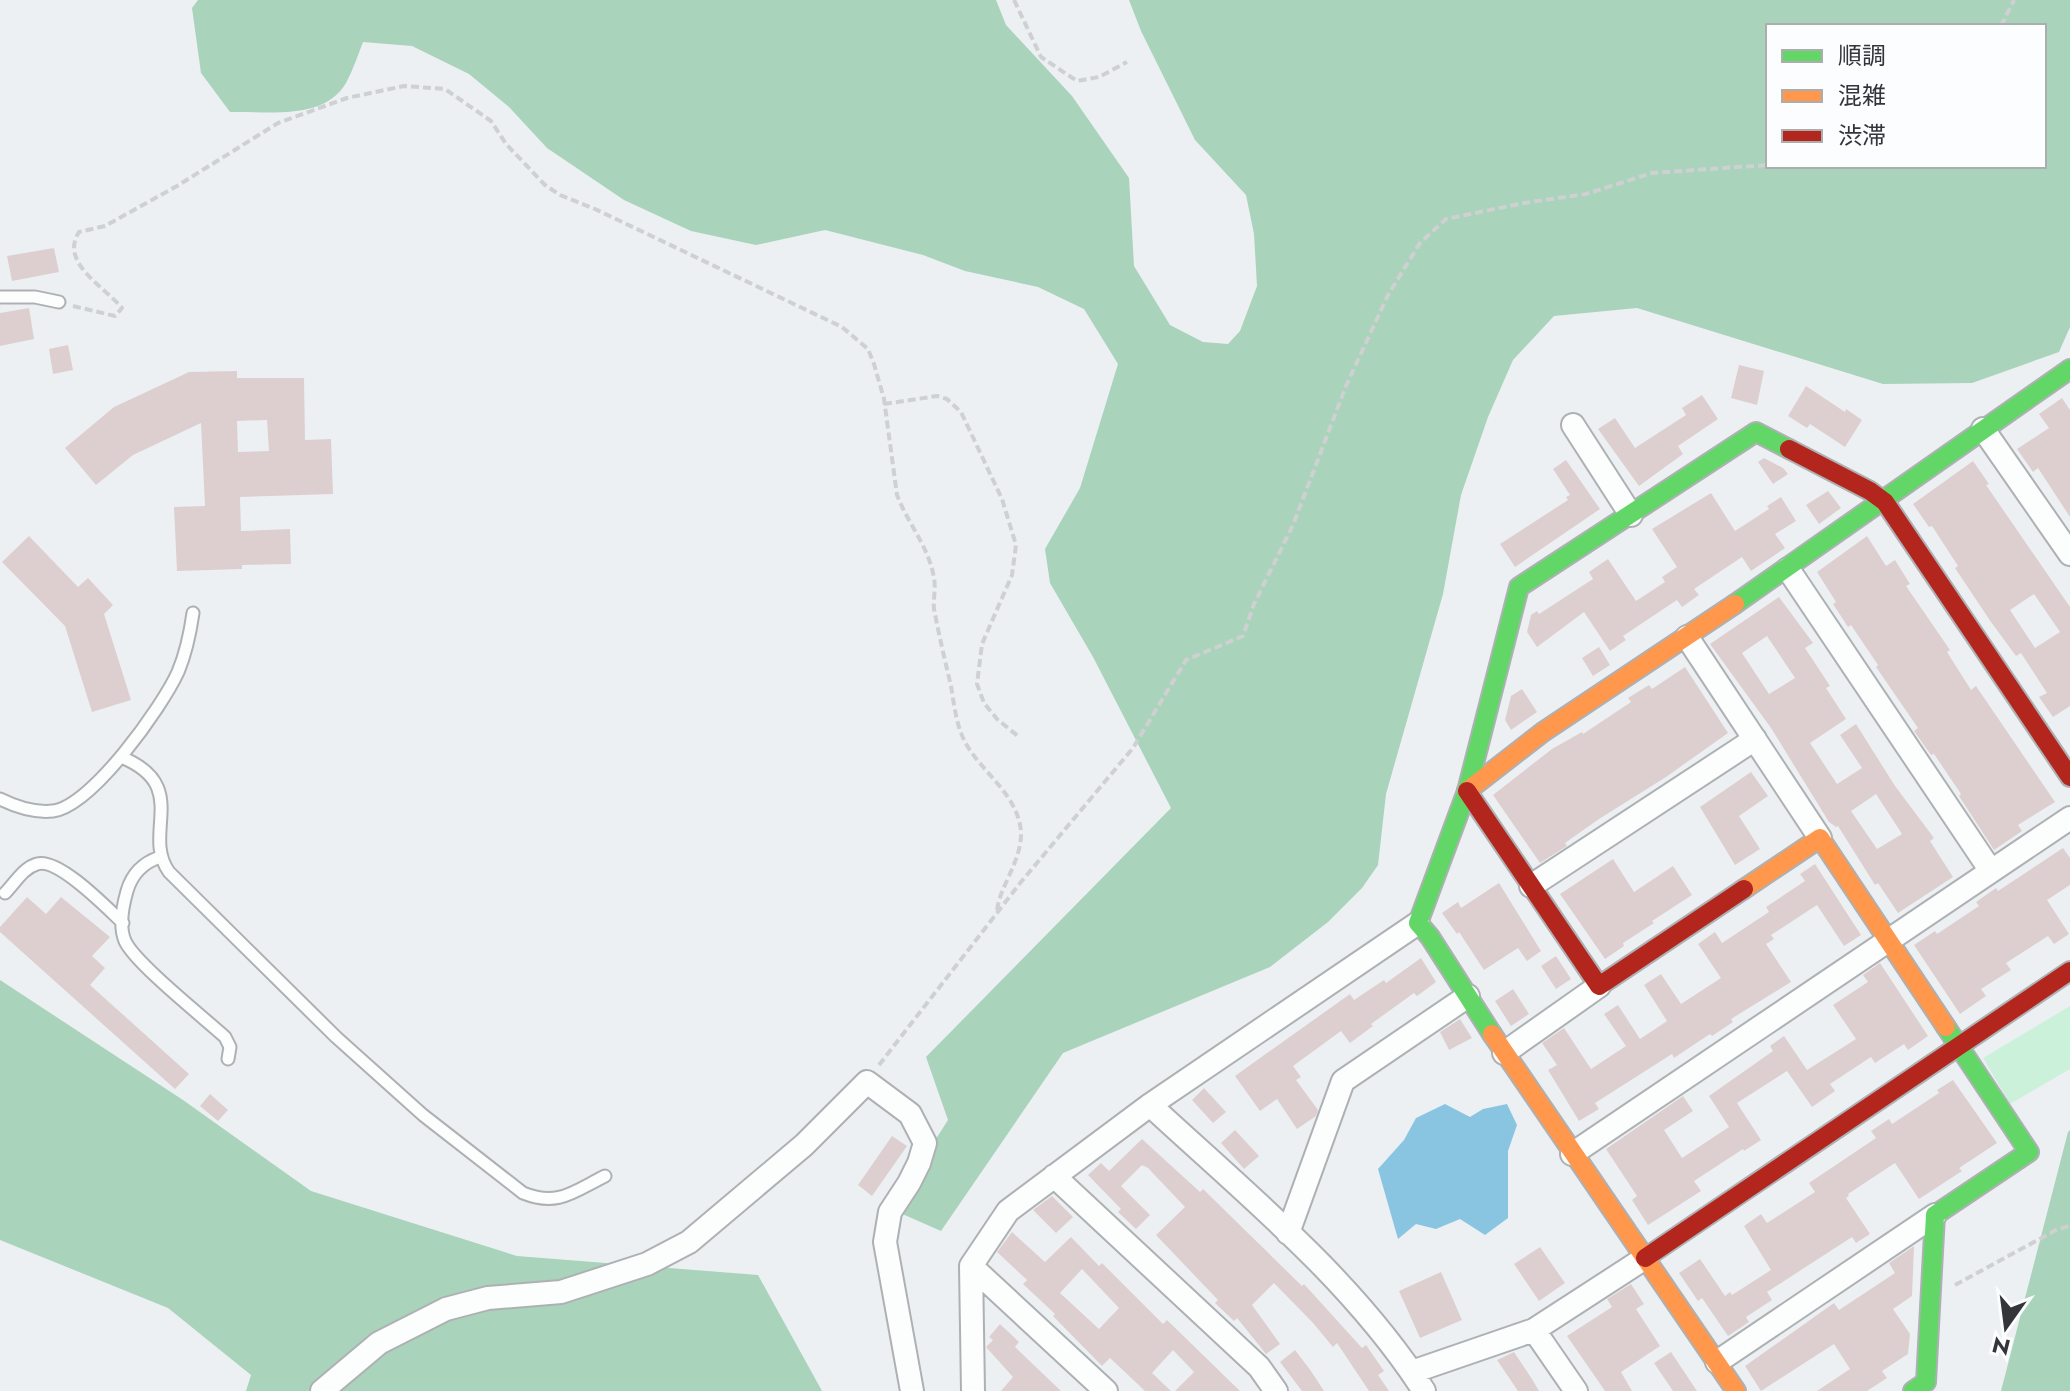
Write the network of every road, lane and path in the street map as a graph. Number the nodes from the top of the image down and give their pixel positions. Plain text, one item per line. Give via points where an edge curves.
1 (1014, 0) edge
2 (2014, 0) edge
3 (2002, 24) edge
4 (1127, 62) dead end
5 (1766, 165) edge
6 (0, 297) edge
7 (59, 302) joint
8 (2070, 369) edge
9 (884, 404) junction
10 (1573, 425) dead end
11 (1983, 429) junction
12 (1885, 502) junction
13 (1631, 515) junction
14 (2063, 530) edge
15 (2070, 554) edge
16 (1788, 569) junction
17 (193, 613) dead end
18 (1687, 637) junction
19 (1019, 737) dead end
20 (1755, 739) junction
21 (121, 757) junction
22 (2070, 777) edge
23 (1467, 791) junction
24 (0, 799) edge
25 (2070, 818) edge
26 (1820, 838) junction
27 (160, 857) junction
28 (1991, 871) junction
29 (1531, 886) junction
30 (5, 893) dead end
31 (997, 913) junction
32 (123, 923) junction
33 (1418, 923) junction
34 (1888, 940) junction
35 (2070, 971) edge
36 (1599, 986) junction
37 (1468, 996) junction
38 (1959, 1047) junction
39 (1504, 1053) junction
40 (228, 1059) dead end
41 (867, 1082) junction
42 (1150, 1105) junction
43 (1572, 1154) junction
44 (605, 1176) dead end
45 (1054, 1176) junction
46 (1935, 1215) junction
47 (2070, 1226) edge
48 (1288, 1233) junction
49 (1645, 1258) junction
50 (971, 1266) junction
51 (1931, 1298) junction
52 (1534, 1330) junction
53 (1717, 1362) junction
54 (1418, 1382) edge
55 (322, 1391) edge
56 (912, 1391) edge
57 (973, 1391) edge
58 (1106, 1391) edge
59 (1276, 1391) edge
60 (1576, 1391) edge
61 (1736, 1391) edge
62 (1913, 1391) edge

1 - 4 path via 1041,57 1077,81 1099,77
2 - 3 path
5 - 31 path via 1652,173 1586,194 1446,219 1420,243 1388,295 1346,386 1243,636 1186,660 1133,748
6 - 7 lane
7 - 9 path via 115,316 122,308 77,262 73,240 79,232 105,226 278,123 347,98 427,86 445,89 491,121 506,144 560,195 842,327 868,349
8 - 11 street
9 - 19 path via 947,399 961,412 1002,499 1016,545 1012,575 982,644 977,684 984,703
9 - 31 path via 897,495 923,543 934,581 933,605 958,724 972,754 1014,806 1021,829
10 - 13 street
11 - 12 street
11 - 14 street
12 - 13 street via 1756,432
12 - 16 street
12 - 22 street
13 - 23 street via 1519,587
14 - 15 street
16 - 18 street
16 - 28 street
17 - 21 lane via 176,675
18 - 20 street
18 - 23 street via 1543,732
20 - 26 street
20 - 29 street
21 - 24 lane via 82,798 56,811
21 - 27 lane via 146,770 156,785 163,811
23 - 29 street
23 - 33 street
25 - 28 street
26 - 34 street
26 - 36 street
27 - 32 lane via 131,878
27 - 44 lane via 169,872 336,1037 423,1115 523,1193 553,1201
28 - 34 street
29 - 36 street
30 - 32 lane via 24,870 42,863 54,866
31 - 41 path
32 - 40 lane via 125,940 140,960 225,1037
33 - 37 street
33 - 42 street
34 - 38 street
34 - 43 street
35 - 38 street
36 - 39 street
37 - 39 street
37 - 48 street via 1343,1081
38 - 46 street via 2029,1152
38 - 49 street
39 - 43 street
41 - 55 street via 804,1145 689,1242 647,1264 561,1292 488,1298 446,1309 379,1343
41 - 56 street via 910,1114 925,1143 890,1212 885,1242
42 - 45 street
42 - 48 street
43 - 49 street
45 - 50 street via 1008,1211
45 - 59 street via 1259,1367
46 - 51 street
46 - 53 street
47 - 51 path
48 - 54 street via 1373,1319
49 - 52 street
49 - 53 street
50 - 57 street
50 - 58 street
51 - 62 street via 1926,1382
52 - 54 street
52 - 60 street
53 - 61 street

